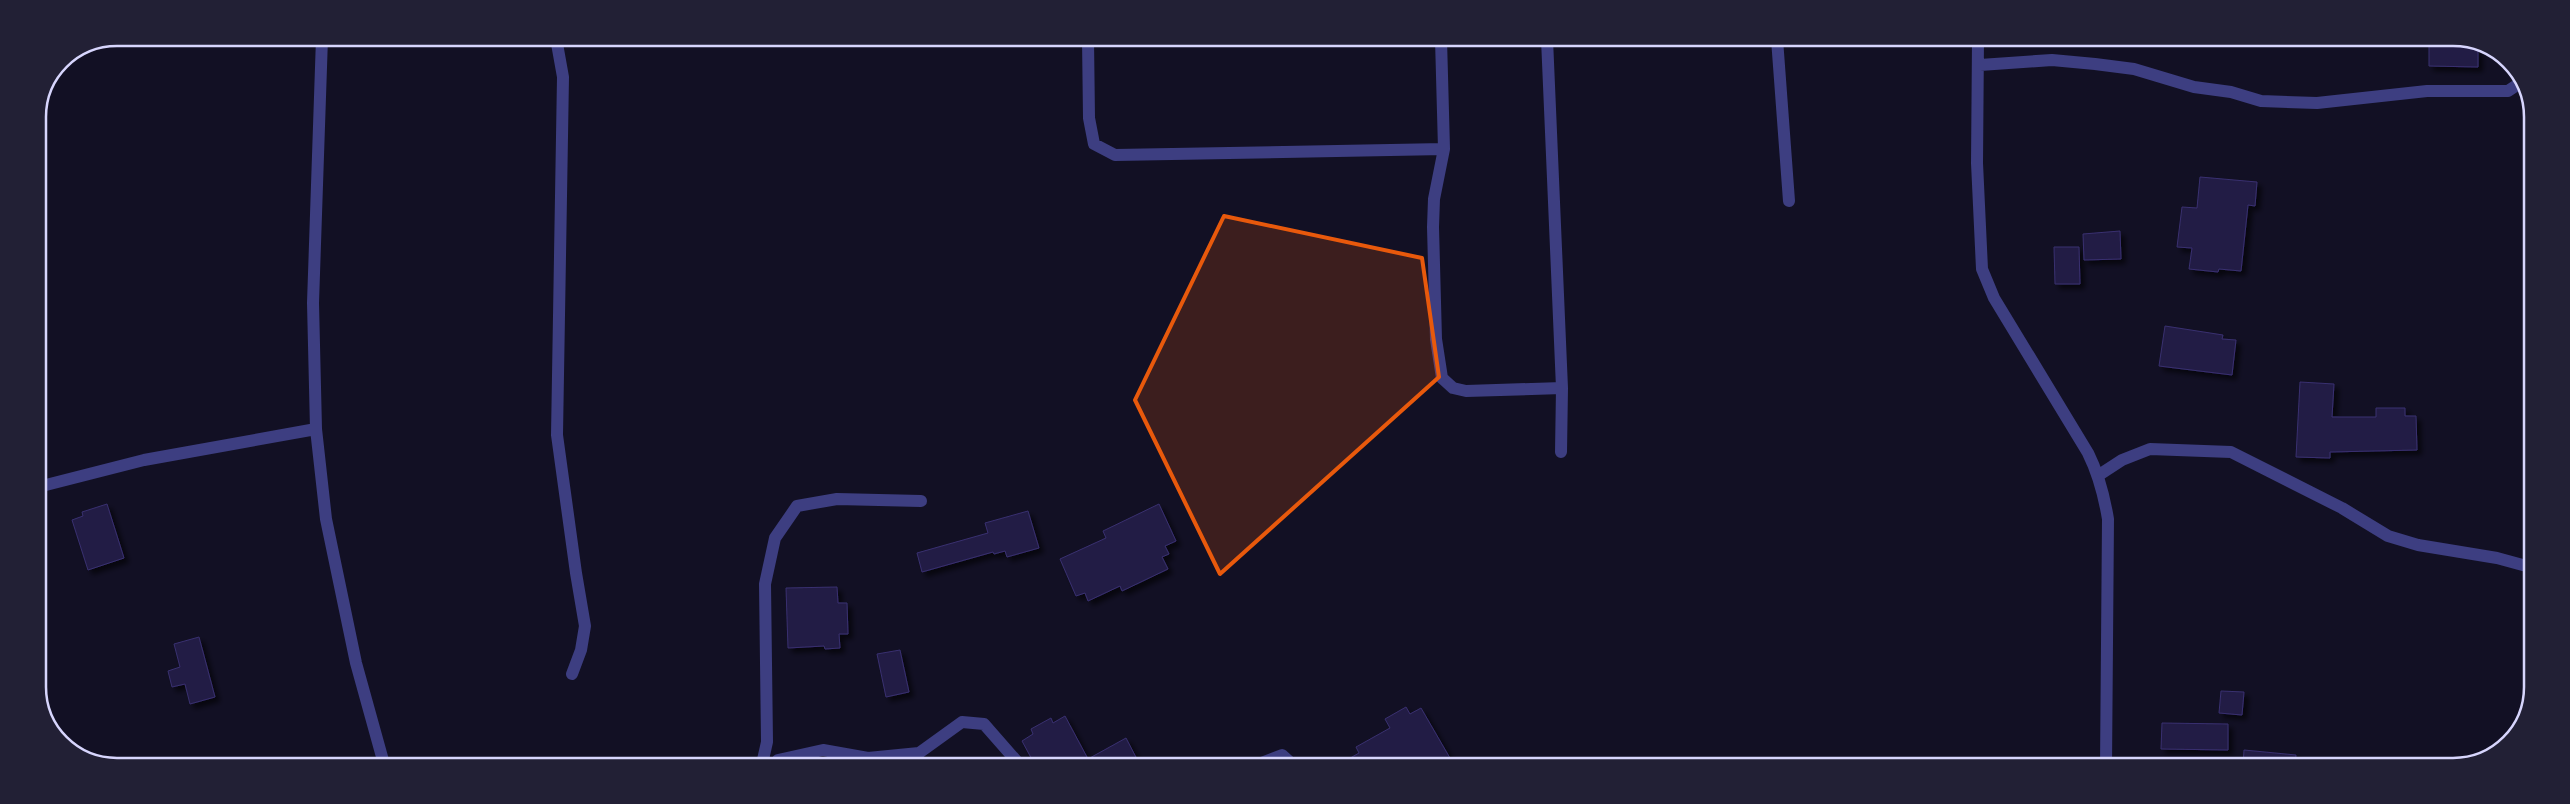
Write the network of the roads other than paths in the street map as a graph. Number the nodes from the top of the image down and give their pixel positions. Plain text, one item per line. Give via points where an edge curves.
1 (324, 46) edge
2 (557, 46) edge
3 (1088, 46) edge
4 (1441, 46) edge
5 (1547, 46) edge
6 (1777, 46) edge
7 (1978, 46) edge
8 (1980, 65) junction
9 (2516, 86) edge
10 (1444, 149) junction
11 (1789, 201) dead end
12 (1562, 388) junction
13 (316, 428) junction
14 (1561, 452) dead end
15 (2099, 475) junction
16 (46, 486) edge
17 (921, 501) dead end
18 (2524, 565) edge
19 (572, 674) dead end
20 (382, 758) edge
21 (763, 758) edge
22 (787, 758) edge
23 (868, 758) edge
24 (868, 758) edge
25 (1014, 758) edge
26 (1274, 758) edge
27 (1285, 758) edge
28 (2106, 758) edge

1 - 13 street via 313,303
2 - 19 street via 563,77 557,435 586,626
3 - 10 street via 1089,118 1094,144 1115,155
4 - 10 street
5 - 12 street
6 - 11 street
7 - 8 street
8 - 9 street via 2052,60 2095,64 2134,69 2194,87 2232,92 2261,101 2317,103 2427,90 2508,91
8 - 15 street via 1977,163 1982,269 1994,298
10 - 12 street via 1434,199 1433,227 1436,339 1442,378 1453,388 1466,391
12 - 14 street
13 - 16 street via 144,460
13 - 20 street via 326,519 356,663
15 - 18 street via 2122,460 2150,449 2231,452 2342,508 2388,536
15 - 28 street via 2108,519
17 - 21 street via 837,499 797,506 775,538 765,584 767,742
22 - 24 street via 822,750
23 - 25 street via 919,753 962,722 984,724
26 - 27 street via 1282,755

